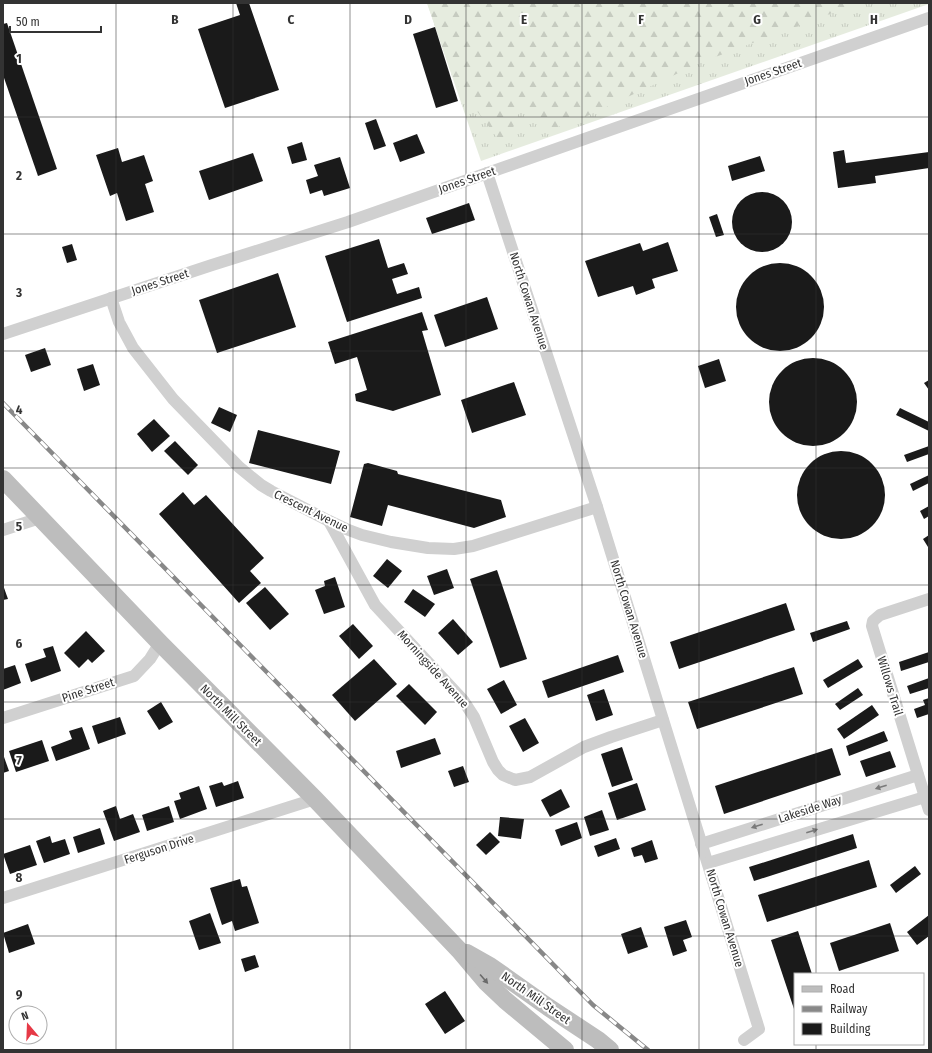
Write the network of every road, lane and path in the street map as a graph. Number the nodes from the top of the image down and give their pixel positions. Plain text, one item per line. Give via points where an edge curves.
1 (929, 18) edge
2 (487, 173) junction
3 (110, 298) junction
4 (3, 334) edge
5 (3, 479) edge
6 (597, 507) junction
7 (40, 518) junction
8 (329, 521) junction
9 (3, 530) edge
10 (929, 599) edge
11 (160, 643) junction
12 (3, 718) edge
13 (663, 720) junction
14 (918, 775) junction
15 (925, 797) junction
16 (315, 799) junction
17 (929, 810) edge
18 (701, 844) junction
19 (708, 863) junction
20 (3, 898) edge
21 (459, 950) junction
22 (744, 1040) dead end
23 (565, 1050) edge
24 (610, 1050) edge

1 - 2 street, Jones Street
2 - 3 street, Jones Street via 348,222
2 - 6 street, North Cowan Avenue
3 - 4 street, Jones Street
3 - 8 street, Crescent Avenue via 122,331 143,362 173,399 234,462 251,478 271,491
5 - 7 main road, North Mill Street
6 - 8 street, Crescent Avenue via 473,546 454,549 391,542 362,535
6 - 13 street, North Cowan Avenue
7 - 9 street
7 - 11 main road, North Mill Street
8 - 13 street, Morningside Avenue via 374,605 463,700 474,717 493,762 503,775 515,780 530,777 584,747
10 - 14 street, Willows Trail via 880,615 873,621 872,626
11 - 12 street, Pine Street via 150,659 134,676
11 - 16 main road, North Mill Street
13 - 18 street, North Cowan Avenue
14 - 15 street, Willows Trail
14 -> 18 street, Lakeside Way
15 - 17 street, Willows Trail
19 -> 15 street, Lakeside Way
16 - 20 street, Ferguson Drive
16 - 21 main road, North Mill Street
18 - 19 street, North Cowan Avenue
19 - 22 street, North Cowan Avenue via 759,1029
21 -> 23 main road, North Mill Street via 505,1000
21 - 24 main road, North Mill Street via 490,966

